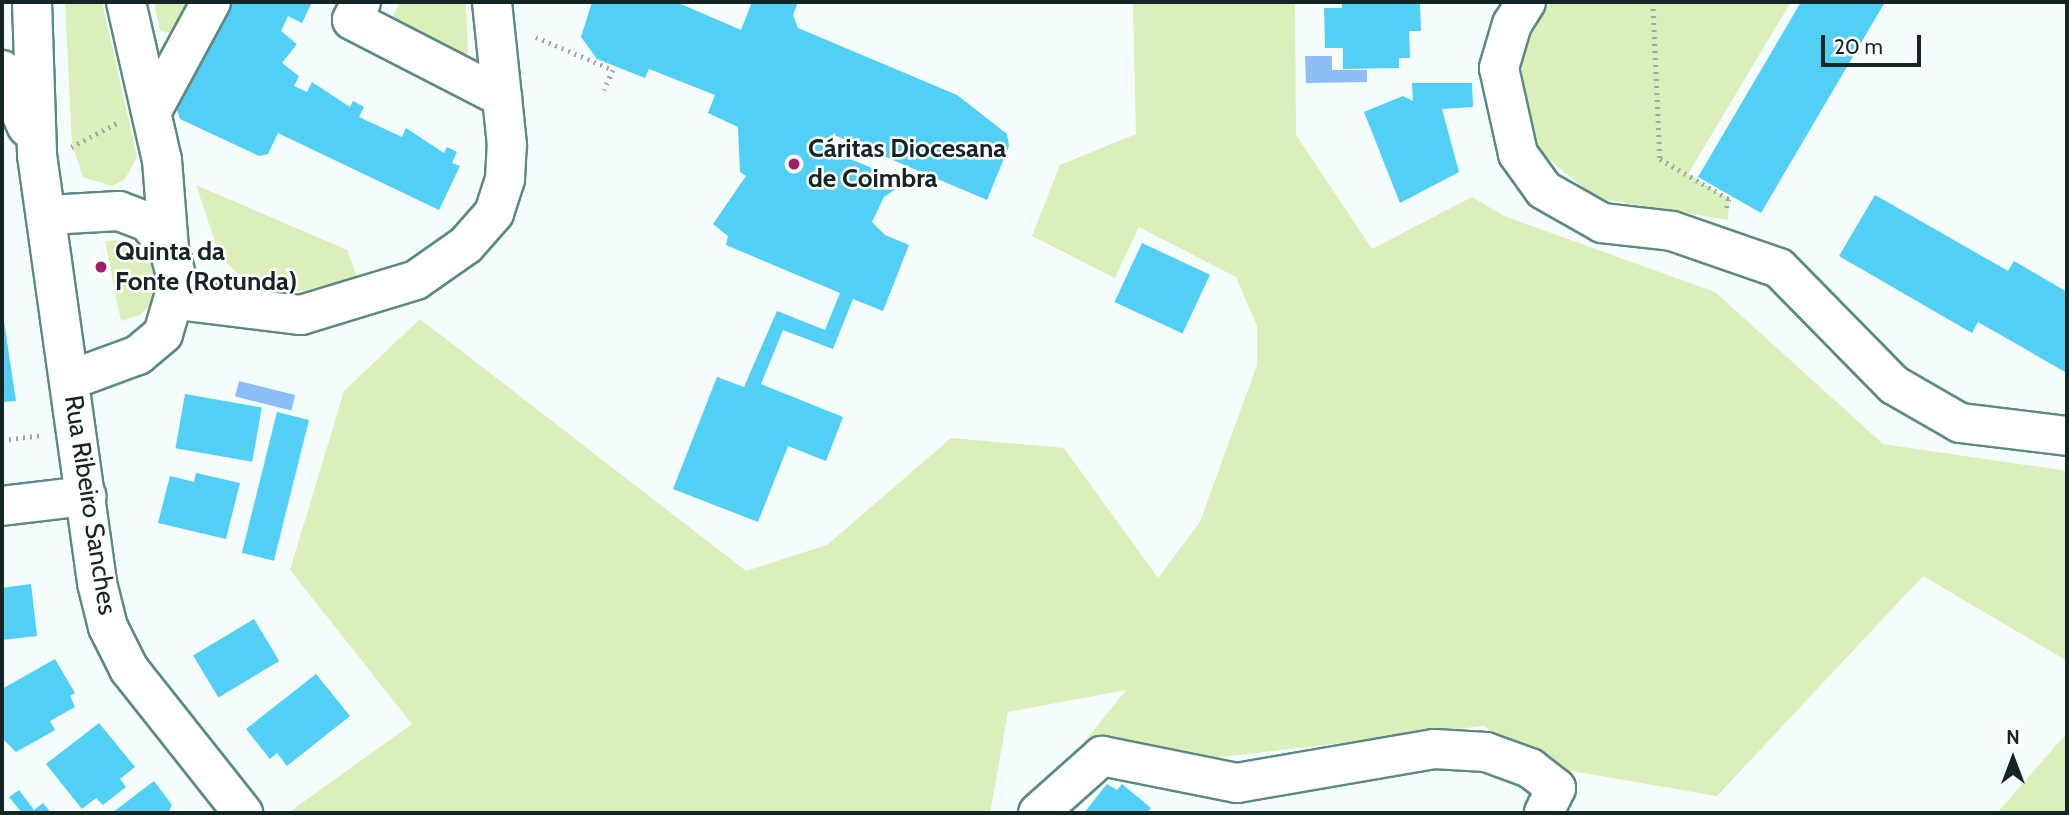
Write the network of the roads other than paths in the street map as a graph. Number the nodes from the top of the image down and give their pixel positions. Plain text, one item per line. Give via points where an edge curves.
1 (32, 2) edge
2 (126, 2) edge
3 (211, 2) edge
4 (360, 2) edge
5 (492, 2) edge
6 (1526, 2) edge
7 (2, 70) edge
8 (502, 97) junction
9 (152, 111) junction
10 (52, 152) junction
11 (47, 215) junction
12 (169, 249) junction
13 (177, 300) junction
14 (70, 380) junction
15 (2067, 436) edge
16 (86, 496) junction
17 (2, 506) edge
18 (243, 813) edge
19 (1038, 813) edge
20 (1544, 813) edge

1 - 10 street, Rua Ribeiro Sanches
2 - 9 street
3 - 9 street
4 - 8 street via 352,20
5 - 8 street
6 - 15 street via 1512,24 1499,68 1518,154 1544,190 1602,223 1672,232 1779,268 1894,385 1960,423
7 - 10 street, Rua Ribeiro Sanches
8 - 13 street via 505,179 494,213 466,245 416,280 301,315
9 - 12 street
10 - 11 street, Rua Ribeiro Sanches
11 - 12 street via 119,211 148,222
11 - 14 street, Rua Ribeiro Sanches
12 - 13 street
13 - 14 street via 163,334 138,355
14 - 16 street, Rua Ribeiro Sanches
16 - 17 street
16 - 18 street, Rua Ribeiro Sanches via 100,594 129,669
19 - 20 street via 1102,756 1237,783 1434,749 1486,752 1530,768 1556,788

